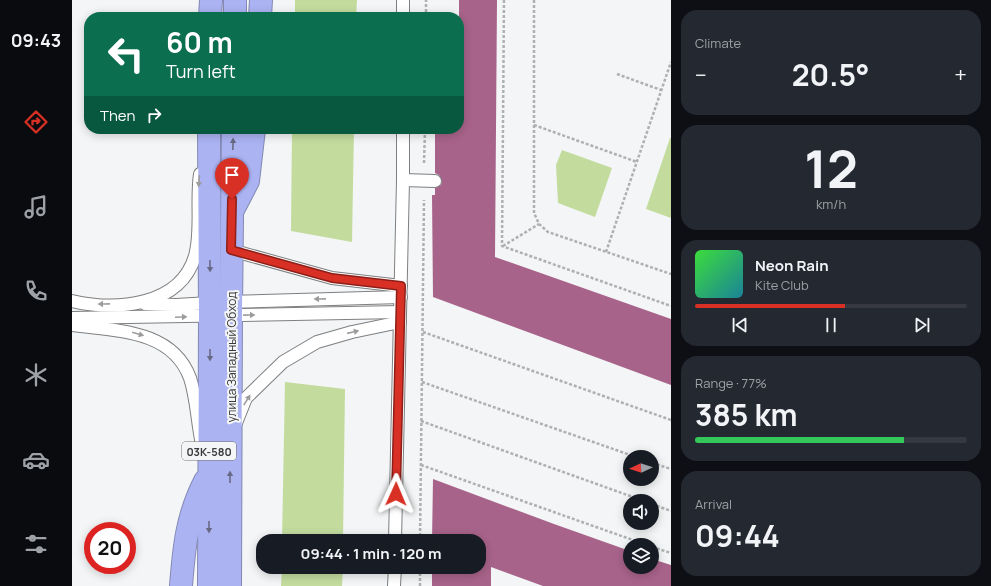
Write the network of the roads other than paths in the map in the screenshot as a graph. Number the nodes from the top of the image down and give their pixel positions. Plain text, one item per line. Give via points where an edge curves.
1 (211, 0) edge
2 (236, 0) edge
3 (261, 0) edge
4 (403, 0) edge
5 (210, 12) edge
6 (235, 12) edge
7 (260, 12) edge
8 (403, 12) edge
9 (205, 134) edge
10 (209, 134) edge
11 (233, 134) edge
12 (253, 134) edge
13 (403, 134) edge
14 (403, 180) junction
15 (429, 180) road end
16 (232, 213) junction
17 (231, 250) junction
18 (401, 291) junction
19 (72, 301) edge
20 (126, 304) junction
21 (220, 309) junction
22 (400, 317) junction
23 (72, 318) edge
24 (72, 325) edge
25 (231, 436) junction
26 (209, 473) junction
27 (395, 534) edge
28 (394, 574) edge
29 (181, 586) edge
30 (209, 586) edge
31 (230, 586) edge
32 (394, 586) edge

1 - 5 highway
2 - 6 highway
3 - 7 highway
4 - 8 lane
9 -> 20 lane via 199,181 195,256 186,274 165,293 147,301
10 -> 21 highway, улица Западный Обход / 03К-580
16 -> 11 highway, улица Западный Обход / 03К-580
12 - 16 highway via 248,180
13 - 14 lane
14 - 15 lane
14 - 18 lane
16 - 17 highway, улица Западный Обход / 03К-580
17 - 18 lane via 332,278
17 - 21 highway, улица Западный Обход / 03К-580
18 -> 21 lane
18 - 22 lane
20 -> 19 lane via 86,304
20 - 21 lane
21 -> 22 lane
23 -> 21 lane
21 - 25 highway, улица Западный Обход / 03К-580
21 -> 26 highway, улица Западный Обход / 03К-580
25 -> 22 lane via 246,398 283,362 317,342
22 - 27 lane
24 -> 26 lane via 142,335 164,345 175,354 190,377
31 -> 25 highway, улица Западный Обход / 03К-580
26 - 29 highway via 191,515 184,543
26 -> 30 highway, улица Западный Обход / 03К-580
28 - 32 lane

